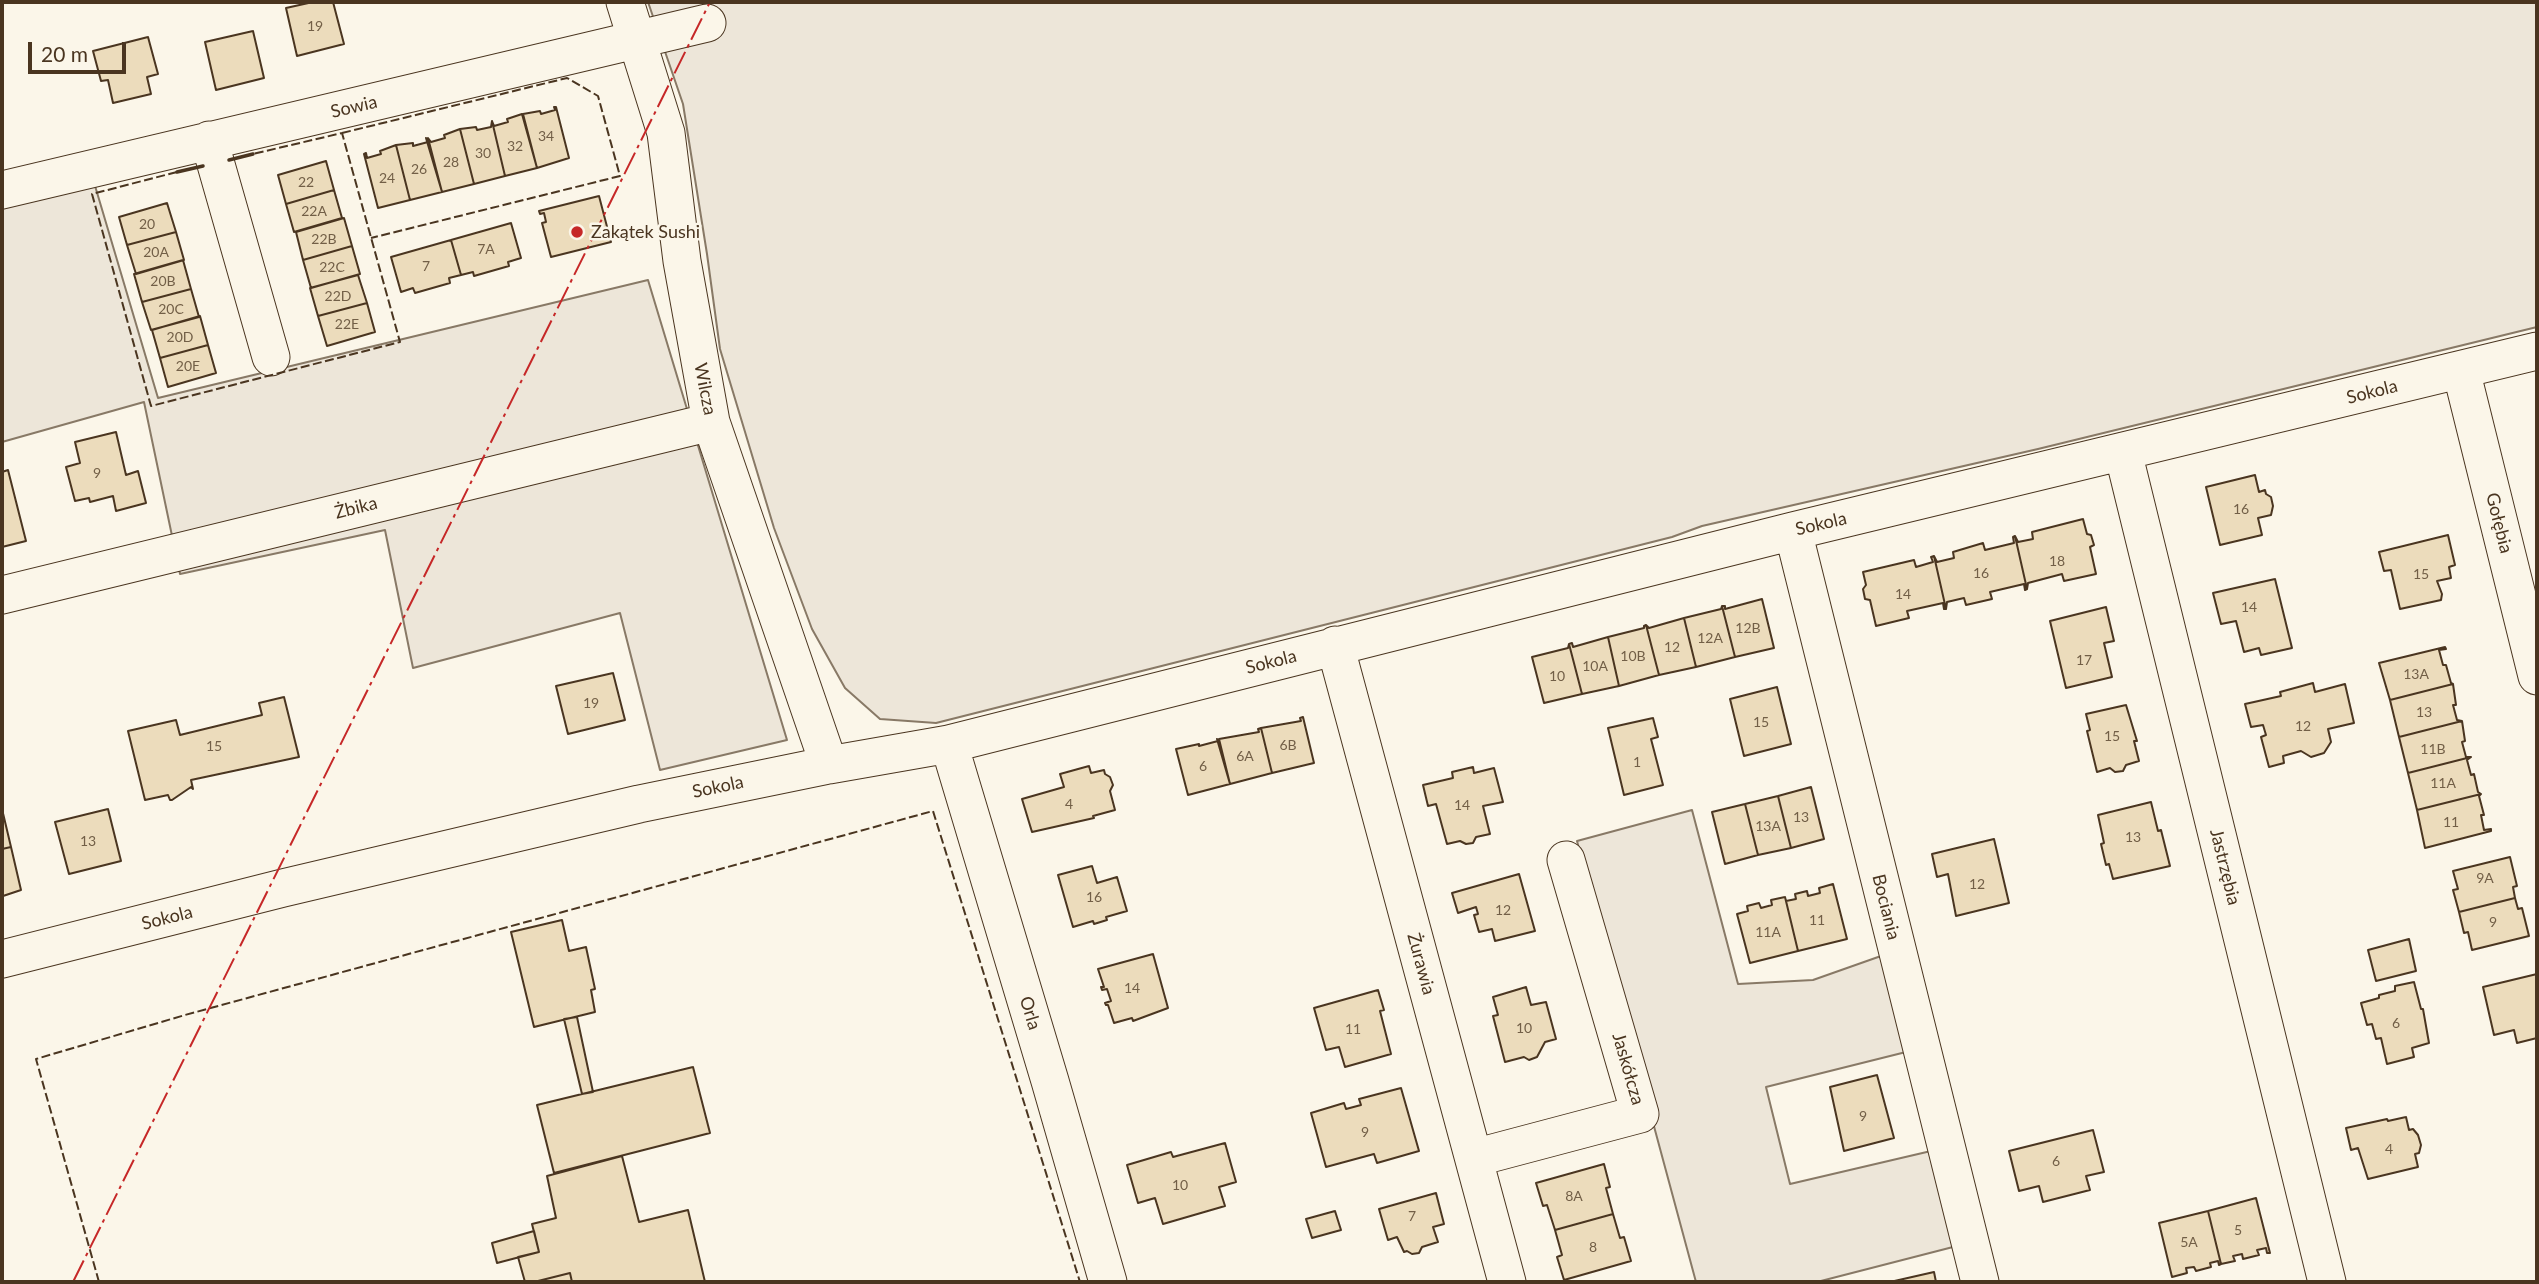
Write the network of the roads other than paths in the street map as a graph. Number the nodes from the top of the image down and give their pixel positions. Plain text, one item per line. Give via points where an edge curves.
1 (625, 2) edge
2 (707, 23) dead end
3 (637, 40) junction
4 (209, 140) junction
5 (2, 190) edge
6 (2537, 351) edge
7 (271, 356) dead end
8 (2461, 370) junction
9 (711, 422) junction
10 (2123, 452) junction
11 (1793, 531) junction
12 (2, 595) edge
13 (1335, 645) junction
14 (2537, 676) edge
15 (949, 744) junction
16 (829, 765) junction
17 (1566, 860) dead end
18 (2, 959) edge
19 (1474, 1158) junction
20 (1108, 1282) edge
21 (1507, 1282) edge
22 (1980, 1282) edge
23 (2327, 1282) edge

1 - 3 street, Wilcza
2 - 3 street, Sowia
3 - 4 street, Sowia
3 - 9 street, Wilcza via 666,133 681,261
4 - 5 street, Sowia
4 - 7 street
6 - 8 street, Sokola
8 - 10 street, Sokola
8 - 14 street, Gołębia
9 - 12 street, Żbika
9 - 16 street, Wilcza
10 - 11 street, Sokola
10 - 23 street, Jastrzębia
11 - 13 street, Sokola
11 - 22 street, Bociania
13 - 15 street, Sokola
13 - 19 street, Żurawia
15 - 16 street, Sokola
15 - 20 street, Orla
16 - 18 street, Sokola via 599,813
17 - 19 street, Jaskółcza via 1640,1114
19 - 21 street, Żurawia

